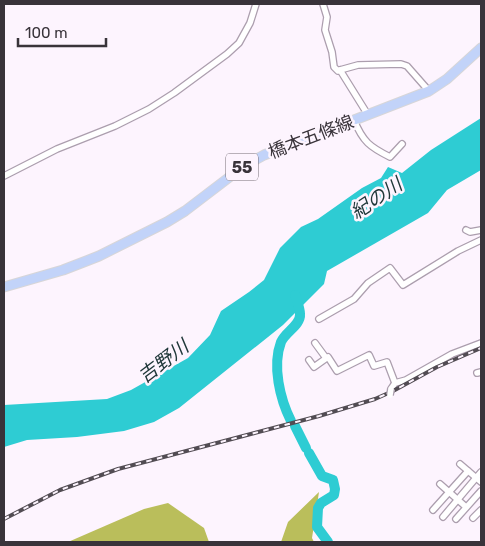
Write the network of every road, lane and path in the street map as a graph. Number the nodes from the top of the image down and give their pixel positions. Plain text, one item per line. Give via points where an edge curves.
1 (256, 4) edge
2 (323, 4) edge
3 (481, 48) edge
4 (340, 70) junction
5 (429, 91) junction
6 (368, 115) junction
7 (354, 120) junction
8 (402, 144) dead end
9 (4, 176) edge
10 (466, 230) dead end
11 (481, 230) edge
12 (481, 240) edge
13 (4, 287) edge
14 (319, 319) dead end
15 (315, 343) dead end
16 (481, 343) edge
17 (326, 358) junction
18 (308, 360) dead end
19 (395, 383) junction
20 (389, 394) dead end
21 (460, 464) dead end
22 (468, 471) junction
23 (481, 472) edge
24 (478, 480) edge
25 (440, 484) dead end
26 (481, 491) edge
27 (448, 492) junction
28 (457, 500) junction
29 (466, 507) junction
30 (433, 510) dead end
31 (481, 510) edge
32 (443, 517) dead end
33 (473, 518) dead end
34 (456, 519) dead end

1 - 9 street via 238,44 174,92 116,126 57,149
2 - 4 street via 327,17 325,30 334,67
3 - 5 main road, 橋本五條線 / 55 via 447,80
4 - 5 street via 358,65 401,64 407,66
4 - 6 street
5 - 6 main road, 橋本五條線 / 55
6 - 7 main road, 橋本五條線 / 55
7 - 8 street via 372,148 390,156
7 - 13 main road, 橋本五條線 / 55 via 264,155 244,166 185,211 99,256
10 - 11 street
12 - 14 street via 402,286 390,268 368,283 354,299
15 - 17 street
16 - 19 street
17 - 18 street via 314,367
17 - 19 street via 337,371 368,355 374,366 387,362
19 - 20 street
21 - 22 street
22 - 24 street
22 - 27 street
23 - 24 street
24 - 28 street
25 - 27 street
26 - 29 street
27 - 28 street
27 - 30 street
28 - 29 street
28 - 32 street
29 - 34 street
31 - 33 street

